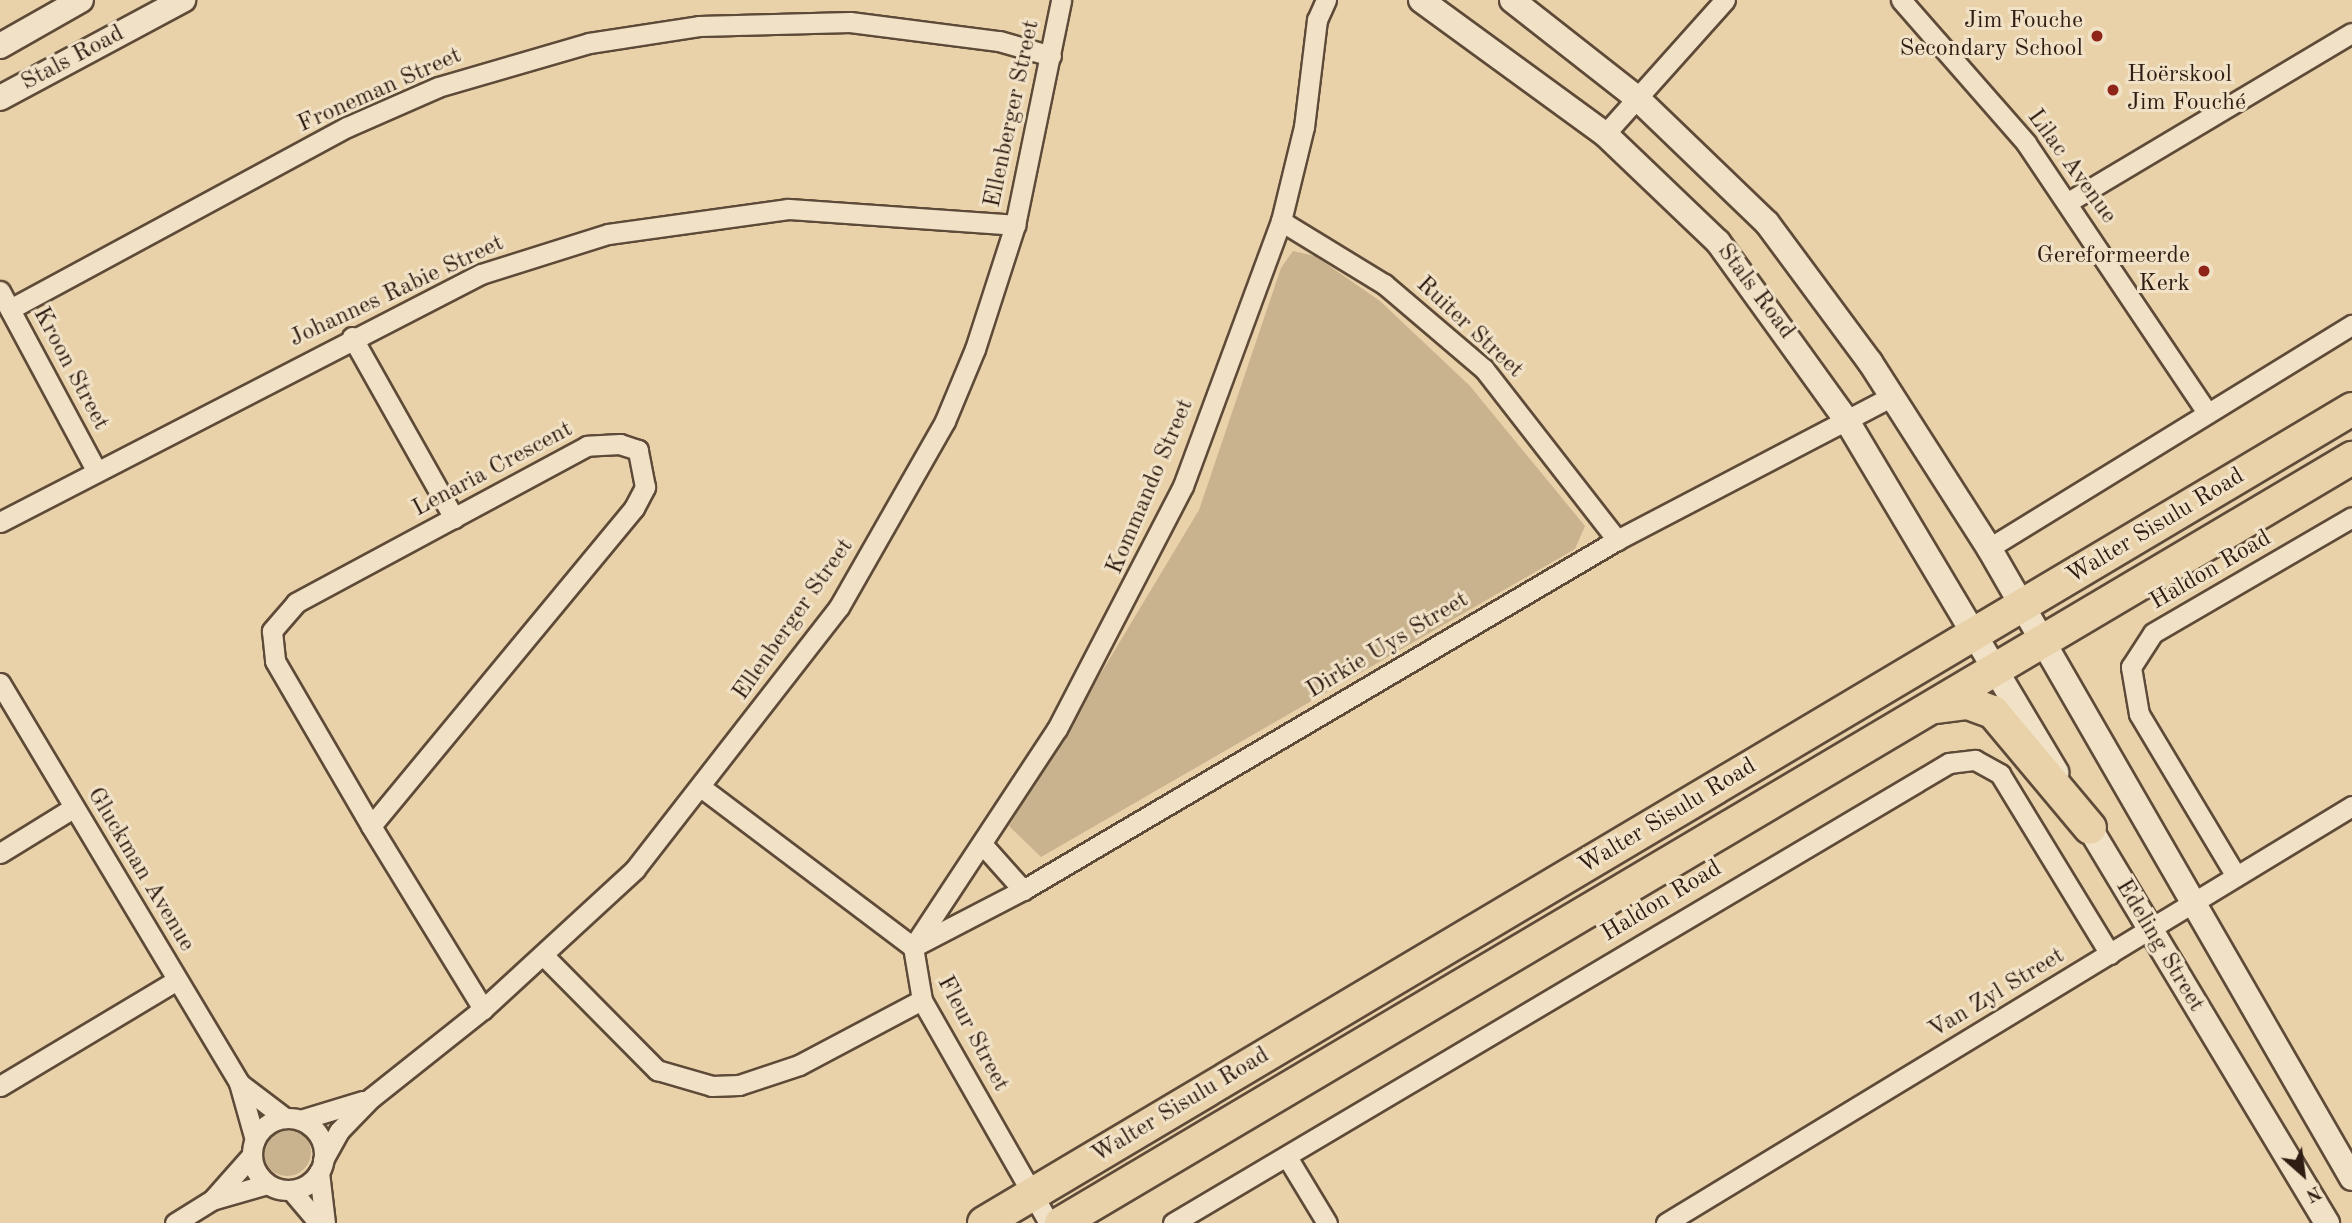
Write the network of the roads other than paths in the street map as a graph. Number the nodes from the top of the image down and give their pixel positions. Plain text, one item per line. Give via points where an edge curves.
1 (82, 0) edge
2 (183, 0) edge
3 (1061, 0) edge
4 (1326, 0) edge
5 (1421, 0) edge
6 (1512, 0) edge
7 (1725, 0) edge
8 (1901, 0) edge
9 (2352, 33) edge
10 (0, 46) edge
11 (1051, 56) junction
12 (72, 59) junction
13 (0, 90) edge
14 (0, 98) edge
15 (1637, 98) junction
16 (1605, 134) junction
17 (2068, 202) junction
18 (1281, 221) junction
19 (1015, 225) junction
20 (0, 291) edge
21 (10, 309) junction
22 (2352, 325) edge
23 (352, 337) junction
24 (1892, 396) junction
25 (2352, 409) edge
26 (2206, 411) junction
27 (1847, 421) junction
28 (2352, 457) edge
29 (96, 470) junction
30 (2352, 517) edge
31 (454, 518) junction
32 (0, 522) edge
33 (1617, 540) junction
34 (1989, 548) junction
35 (2023, 607) junction
36 (1975, 633) junction
37 (2043, 641) junction
38 (1996, 667) junction
39 (0, 683) edge
40 (1928, 707) junction
41 (702, 788) junction
42 (1698, 799) junction
43 (2352, 806) edge
44 (73, 808) junction
45 (371, 826) junction
46 (2090, 828) junction
47 (1717, 830) junction
48 (982, 844) junction
49 (0, 853) edge
50 (2236, 876) junction
51 (1023, 890) junction
52 (1529, 899) junction
53 (2193, 903) junction
54 (2149, 930) junction
55 (1548, 931) junction
56 (913, 947) junction
57 (2110, 954) junction
58 (544, 956) junction
59 (177, 980) junction
60 (922, 1000) junction
61 (484, 1009) junction
62 (1286, 1044) junction
63 (1304, 1077) junction
64 (239, 1083) junction
65 (0, 1086) edge
66 (371, 1098) junction
67 (293, 1119) junction
68 (253, 1148) junction
69 (1287, 1157) junction
70 (321, 1166) junction
71 (2352, 1178) edge
72 (267, 1184) junction
73 (291, 1190) junction
74 (1032, 1194) junction
75 (212, 1200) junction
76 (175, 1223) edge
77 (319, 1223) edge
78 (325, 1223) edge
79 (984, 1223) edge
80 (1049, 1223) edge
81 (1061, 1223) edge
82 (1173, 1223) edge
83 (1327, 1223) edge
84 (1666, 1223) edge
85 (2327, 1223) edge

1 - 10 street, Stals Road
2 - 12 street, Stals Road
3 - 11 street, Ellenberger Street
4 - 18 street, Kommando Street via 1317,20 1304,127
5 - 16 street, Stals Road
6 - 15 street, Stals Road
7 - 15 street
8 - 17 street, Lilac Avenue via 1966,70
9 - 17 street
11 - 19 street, Ellenberger Street
11 - 21 street, Froneman Street via 999,41 850,22 699,26 589,43 438,87 347,127
12 - 13 street
12 - 14 street, Stals Road
15 - 16 street
15 - 24 street, Stals Road via 1767,223
16 - 27 street, Stals Road via 1718,242
17 - 26 street, Lilac Avenue
18 - 33 street, Ruiter Street via 1384,284 1484,369
18 - 48 street, Kommando Street via 1183,486 1125,607
19 - 23 street, Johannes Rabie Street via 788,209 679,220 608,234 481,274
19 - 41 street, Ellenberger Street via 975,349 903,498 839,607
20 - 21 street, Kroon Street
21 - 29 street, Kroon Street
22 - 26 street
23 - 29 street, Johannes Rabie Street
23 - 31 street
24 - 27 street, Dirkie Uys Street
24 - 34 street, Stals Road
25 - 35 highway, Walter Sisulu Road
26 - 34 street
27 - 33 street, Dirkie Uys Street
27 - 36 street, Stals Road
28 - 37 highway, Walter Sisulu Road
29 - 32 street, Johannes Rabie Street
30 - 50 street, Haldon Road via 2153,633 2132,667 2139,714
31 - 45 street, Lenaria Crescent via 296,603 272,631 275,661
31 - 45 street, Lenaria Crescent via 587,446 638,450 645,469 645,487 634,508
33 - 51 street, Dirkie Uys Street
34 - 35 street, Stals Road
35 - 36 highway, Walter Sisulu Road
35 - 37 street, Stals Road
36 - 38 street, Stals Road
36 - 42 highway, Walter Sisulu Road
37 - 38 highway, Walter Sisulu Road
37 - 53 street, Edeling Street
38 - 40 highway, Walter Sisulu Road
38 - 46 street, Edeling Street
39 - 44 street, Gluckman Avenue
40 - 46 highway via 1969,703 1993,712
40 - 47 highway, Walter Sisulu Road
41 - 56 street
41 - 58 street, Ellenberger Street via 635,869
42 - 47 highway
42 - 52 highway, Walter Sisulu Road
43 - 50 street, Van Zyl Street
44 - 49 street
44 - 59 street, Gluckman Avenue
45 - 61 street, Lenaria Crescent
46 - 54 street, Edeling Street
47 - 55 highway, Walter Sisulu Road
48 - 51 street
48 - 56 street, Kommando Street
50 - 53 street, Van Zyl Street
51 - 56 street, Dirkie Uys Street
52 - 55 highway
52 - 62 highway, Walter Sisulu Road
53 - 54 street, Van Zyl Street
53 - 71 street, Edeling Street
54 - 57 street, Van Zyl Street
54 - 85 street, Edeling Street
55 - 63 highway, Walter Sisulu Road
56 - 60 street, Fleur Street
57 - 69 street, Haldon Road via 2000,774 1984,762 1949,763 1832,827
57 - 84 street, Van Zyl Street
58 - 60 street via 657,1070 712,1086 739,1085 799,1065
58 - 61 street, Ellenberger Street
59 - 64 street, Gluckman Avenue
59 - 65 street
60 - 74 street, Fleur Street
61 - 66 street, Ellenberger Street
62 - 63 highway
62 - 74 highway, Walter Sisulu Road
63 - 81 highway, Walter Sisulu Road
64 - 67 street, Gluckman Avenue
64 - 68 street, Gluckman Avenue
66 - 67 street, Ellenberger Street
66 - 70 street, Ellenberger Street via 339,1131
67 - 68 street via 266,1125
67 - 70 street via 319,1136
68 - 72 street
68 - 75 street
69 - 82 street, Haldon Road
69 - 83 street
70 - 73 street
70 - 78 street
72 - 73 street
72 - 75 street
73 - 77 street
74 - 79 highway, Walter Sisulu Road
74 - 80 street, Fleur Street
75 - 76 street

